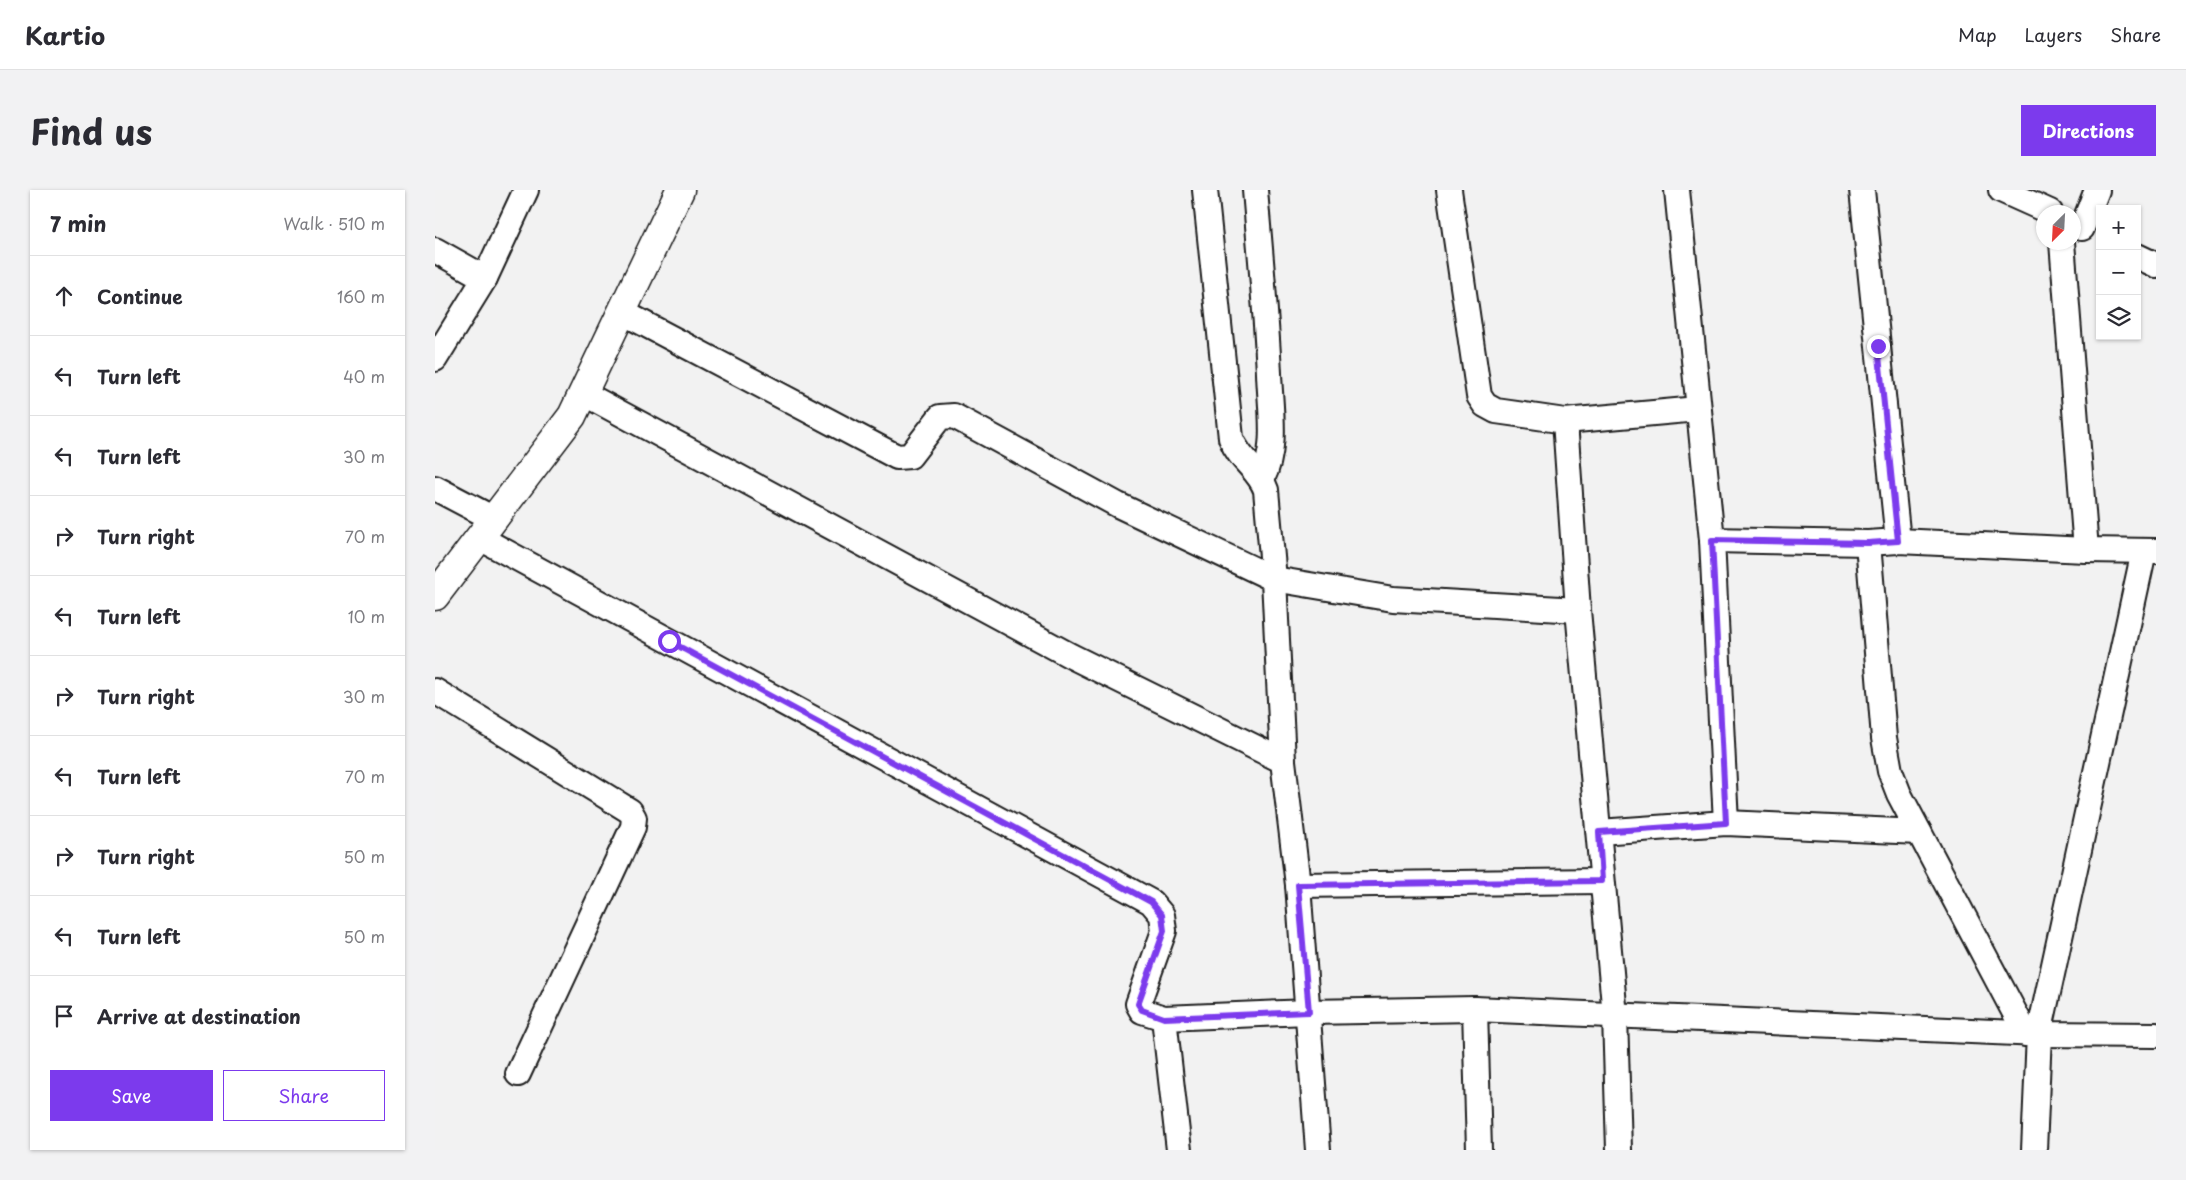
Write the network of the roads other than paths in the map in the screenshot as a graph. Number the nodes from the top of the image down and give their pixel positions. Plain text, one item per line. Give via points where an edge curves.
1 (526, 190) edge
2 (681, 190) edge
3 (1205, 190) edge
4 (1255, 190) edge
5 (1449, 190) edge
6 (1677, 190) edge
7 (1861, 190) edge
8 (2001, 190) edge
9 (2097, 190) edge
10 (2036, 206) edge
11 (2085, 230) edge
12 (435, 250) edge
13 (2063, 250) edge
14 (2141, 258) edge
15 (2156, 265) edge
16 (485, 278) junction
17 (623, 312) junction
18 (438, 344) edge
19 (583, 393) junction
20 (1698, 409) junction
21 (1565, 421) junction
22 (1263, 479) junction
23 (435, 488) edge
24 (487, 529) junction
25 (1712, 540) junction
26 (1898, 541) junction
27 (1868, 543) junction
28 (2086, 550) junction
29 (2150, 551) edge
30 (1274, 580) junction
31 (435, 596) edge
32 (1578, 610) junction
33 (435, 691) edge
34 (1283, 761) junction
35 (1726, 823) junction
36 (1599, 832) junction
37 (1919, 832) junction
38 (1602, 881) junction
39 (1298, 885) junction
40 (1475, 1009) junction
41 (1309, 1012) junction
42 (1615, 1016) junction
43 (1164, 1018) junction
44 (2033, 1034) junction
45 (2156, 1035) edge
46 (518, 1074) dead end
47 (1179, 1150) edge
48 (1318, 1150) edge
49 (1479, 1150) edge
50 (1619, 1150) edge
51 (2034, 1150) edge

1 - 16 street
2 - 17 street
3 - 22 street via 1231,438 1236,452
4 - 22 street via 1272,433 1269,467
5 - 21 street via 1479,396 1485,405 1496,411
6 - 20 street
7 - 26 street
8 - 10 street
9 - 11 street
12 - 16 street
13 - 28 street
14 - 15 street
16 - 18 street
17 - 19 street
17 - 30 street via 897,457 910,456 941,417 954,416 1118,505
19 - 24 street via 572,416
19 - 34 street via 1071,656
20 - 21 street
20 - 25 street
21 - 32 street
22 - 30 street
23 - 24 street
24 - 31 street
24 - 43 street via 1151,902 1162,915 1164,931 1138,1004 1142,1010
25 - 27 street
25 - 35 street
26 - 27 street
26 - 28 street
27 - 37 street via 1884,738 1890,771
28 - 29 street
29 - 44 street
30 - 32 street via 1393,599
30 - 34 street
32 - 36 street
33 - 46 street via 630,811 634,818 633,827
34 - 39 street
35 - 36 street
35 - 37 street
36 - 38 street
37 - 44 street
38 - 39 street
38 - 42 street
39 - 41 street
40 - 41 street
40 - 42 street
40 - 49 street
41 - 43 street
41 - 48 street
42 - 44 street
42 - 50 street
43 - 47 street
44 - 45 street
44 - 51 street

